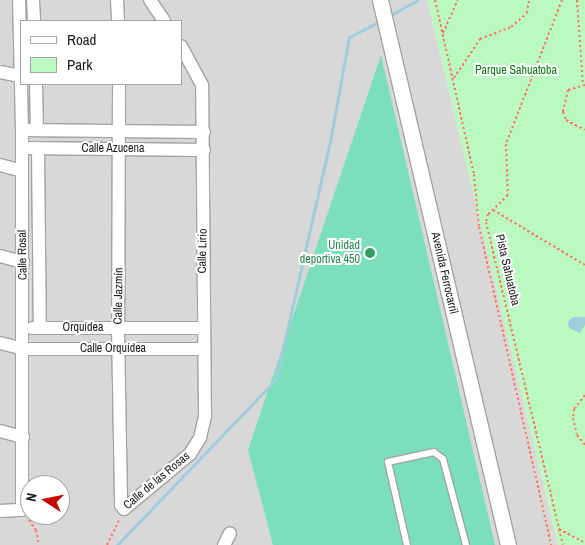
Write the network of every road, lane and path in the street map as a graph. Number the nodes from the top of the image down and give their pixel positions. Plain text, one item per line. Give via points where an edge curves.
1 (19, 0) edge
2 (33, 0) edge
3 (117, 0) edge
4 (150, 0) edge
5 (435, 0) edge
6 (458, 0) edge
7 (530, 0) edge
8 (562, 0) edge
9 (578, 0) edge
10 (381, 3) edge
11 (34, 20) edge
12 (118, 20) edge
13 (163, 20) edge
14 (443, 33) junction
15 (20, 38) edge
16 (182, 48) edge
17 (0, 72) edge
18 (20, 76) edge
19 (454, 78) junction
20 (21, 85) edge
21 (36, 85) edge
22 (119, 85) edge
23 (584, 85) edge
24 (22, 130) junction
25 (37, 130) junction
26 (585, 130) edge
27 (121, 132) junction
28 (204, 132) junction
29 (22, 148) junction
30 (38, 148) junction
31 (120, 149) junction
32 (204, 150) junction
33 (0, 165) edge
34 (22, 171) junction
35 (493, 210) junction
36 (0, 256) edge
37 (23, 262) junction
38 (585, 265) edge
39 (24, 328) junction
40 (40, 328) junction
41 (118, 328) junction
42 (202, 328) junction
43 (0, 343) edge
44 (24, 349) junction
45 (118, 349) junction
46 (202, 349) junction
47 (585, 395) edge
48 (204, 416) joint
49 (0, 431) edge
50 (23, 437) junction
51 (585, 445) edge
52 (22, 475) edge
53 (123, 508) junction
54 (20, 510) edge
55 (0, 511) edge
56 (32, 525) edge
57 (559, 528) junction
58 (230, 533) dead end
59 (585, 543) edge
60 (39, 545) edge
61 (107, 545) edge
62 (224, 545) edge
63 (406, 545) edge
64 (466, 545) edge
65 (508, 545) edge
66 (551, 545) edge
67 (564, 545) edge

1 - 15 street, Calle Rosal
2 - 11 street
3 - 12 street
4 - 13 street
5 - 14 path
6 - 14 path
7 - 19 path via 526,13 511,27 480,39
8 - 35 path, Pista Sahuatoba via 506,144 508,195
9 - 23 path
10 - 65 street, Avenida Ferrocarril
14 - 19 path
16 - 28 street, Calle Lirio via 202,85
17 - 18 street
19 - 66 path via 474,174 479,226
20 - 24 street, Calle Rosal
21 - 25 street
22 - 27 street, Calle Jazmín
23 - 26 path via 568,90 563,112 566,120
24 - 25 street, Calle Azucena
24 - 29 street, Calle Rosal
25 - 27 street, Calle Azucena
27 - 28 street, Calle Azucena
27 - 31 street, Calle Jazmín
28 - 32 street, Calle Lirio
29 - 30 street, Calle Azucena
29 - 34 street, Calle Rosal
30 - 31 street, Calle Azucena
30 - 40 street, Calle Rosal
31 - 32 street, Calle Azucena
31 - 41 street, Calle Jazmín
32 - 42 street, Calle Lirio
33 - 34 street
34 - 37 street, Calle Rosal
35 - 38 path
35 - 57 path, Pista Sahuatoba via 486,222
36 - 37 street
37 - 39 street, Calle Rosal
39 - 40 street, Orquídea
39 - 44 street, Calle Rosal
40 - 41 street, Orquídea
41 - 42 street, Orquídea
41 - 45 street, Calle Jazmín
42 - 46 street, Calle Lirio
43 - 44 street, Calle Orquídea
44 - 45 street, Calle Orquídea
44 - 50 street, Calle Rosal
45 - 46 street, Calle Orquídea
45 - 53 street, Calle Jazmín
46 - 48 street, Calle Lirio
47 - 51 path via 574,409 573,418 577,435
48 - 53 street, Calle de las Rosas via 200,438 190,454
49 - 50 street
50 - 52 street, Calle Rosal
53 - 61 path, Calle de las Rosas
54 - 55 street
56 - 60 path
57 - 59 path
57 - 67 path, Pista Sahuatoba
58 - 62 street
63 - 64 lane via 388,462 434,452 443,459

